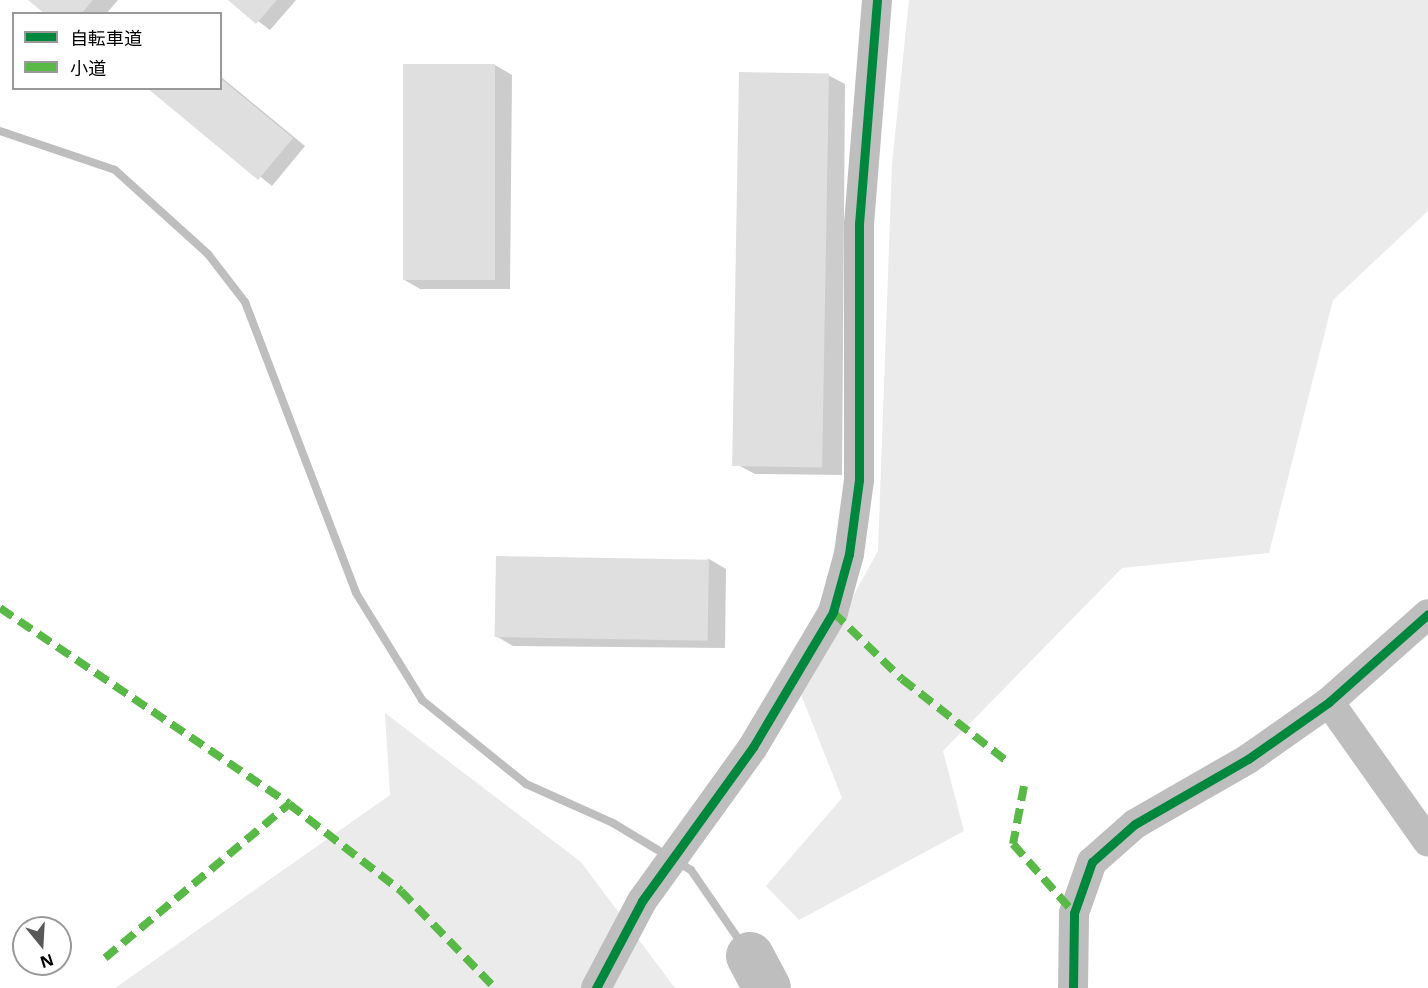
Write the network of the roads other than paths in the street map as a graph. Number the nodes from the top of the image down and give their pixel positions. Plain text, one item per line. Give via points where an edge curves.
1 (877, 0) edge
2 (1428, 614) edge
3 (1329, 702) junction
4 (1428, 842) edge
5 (596, 988) edge
6 (1073, 988) edge

1 - 5 street via 859,224 859,480 849,554 833,612 753,747 642,901
2 - 3 street
3 - 4 street
3 - 6 street via 1248,759 1135,824 1092,862 1074,913

